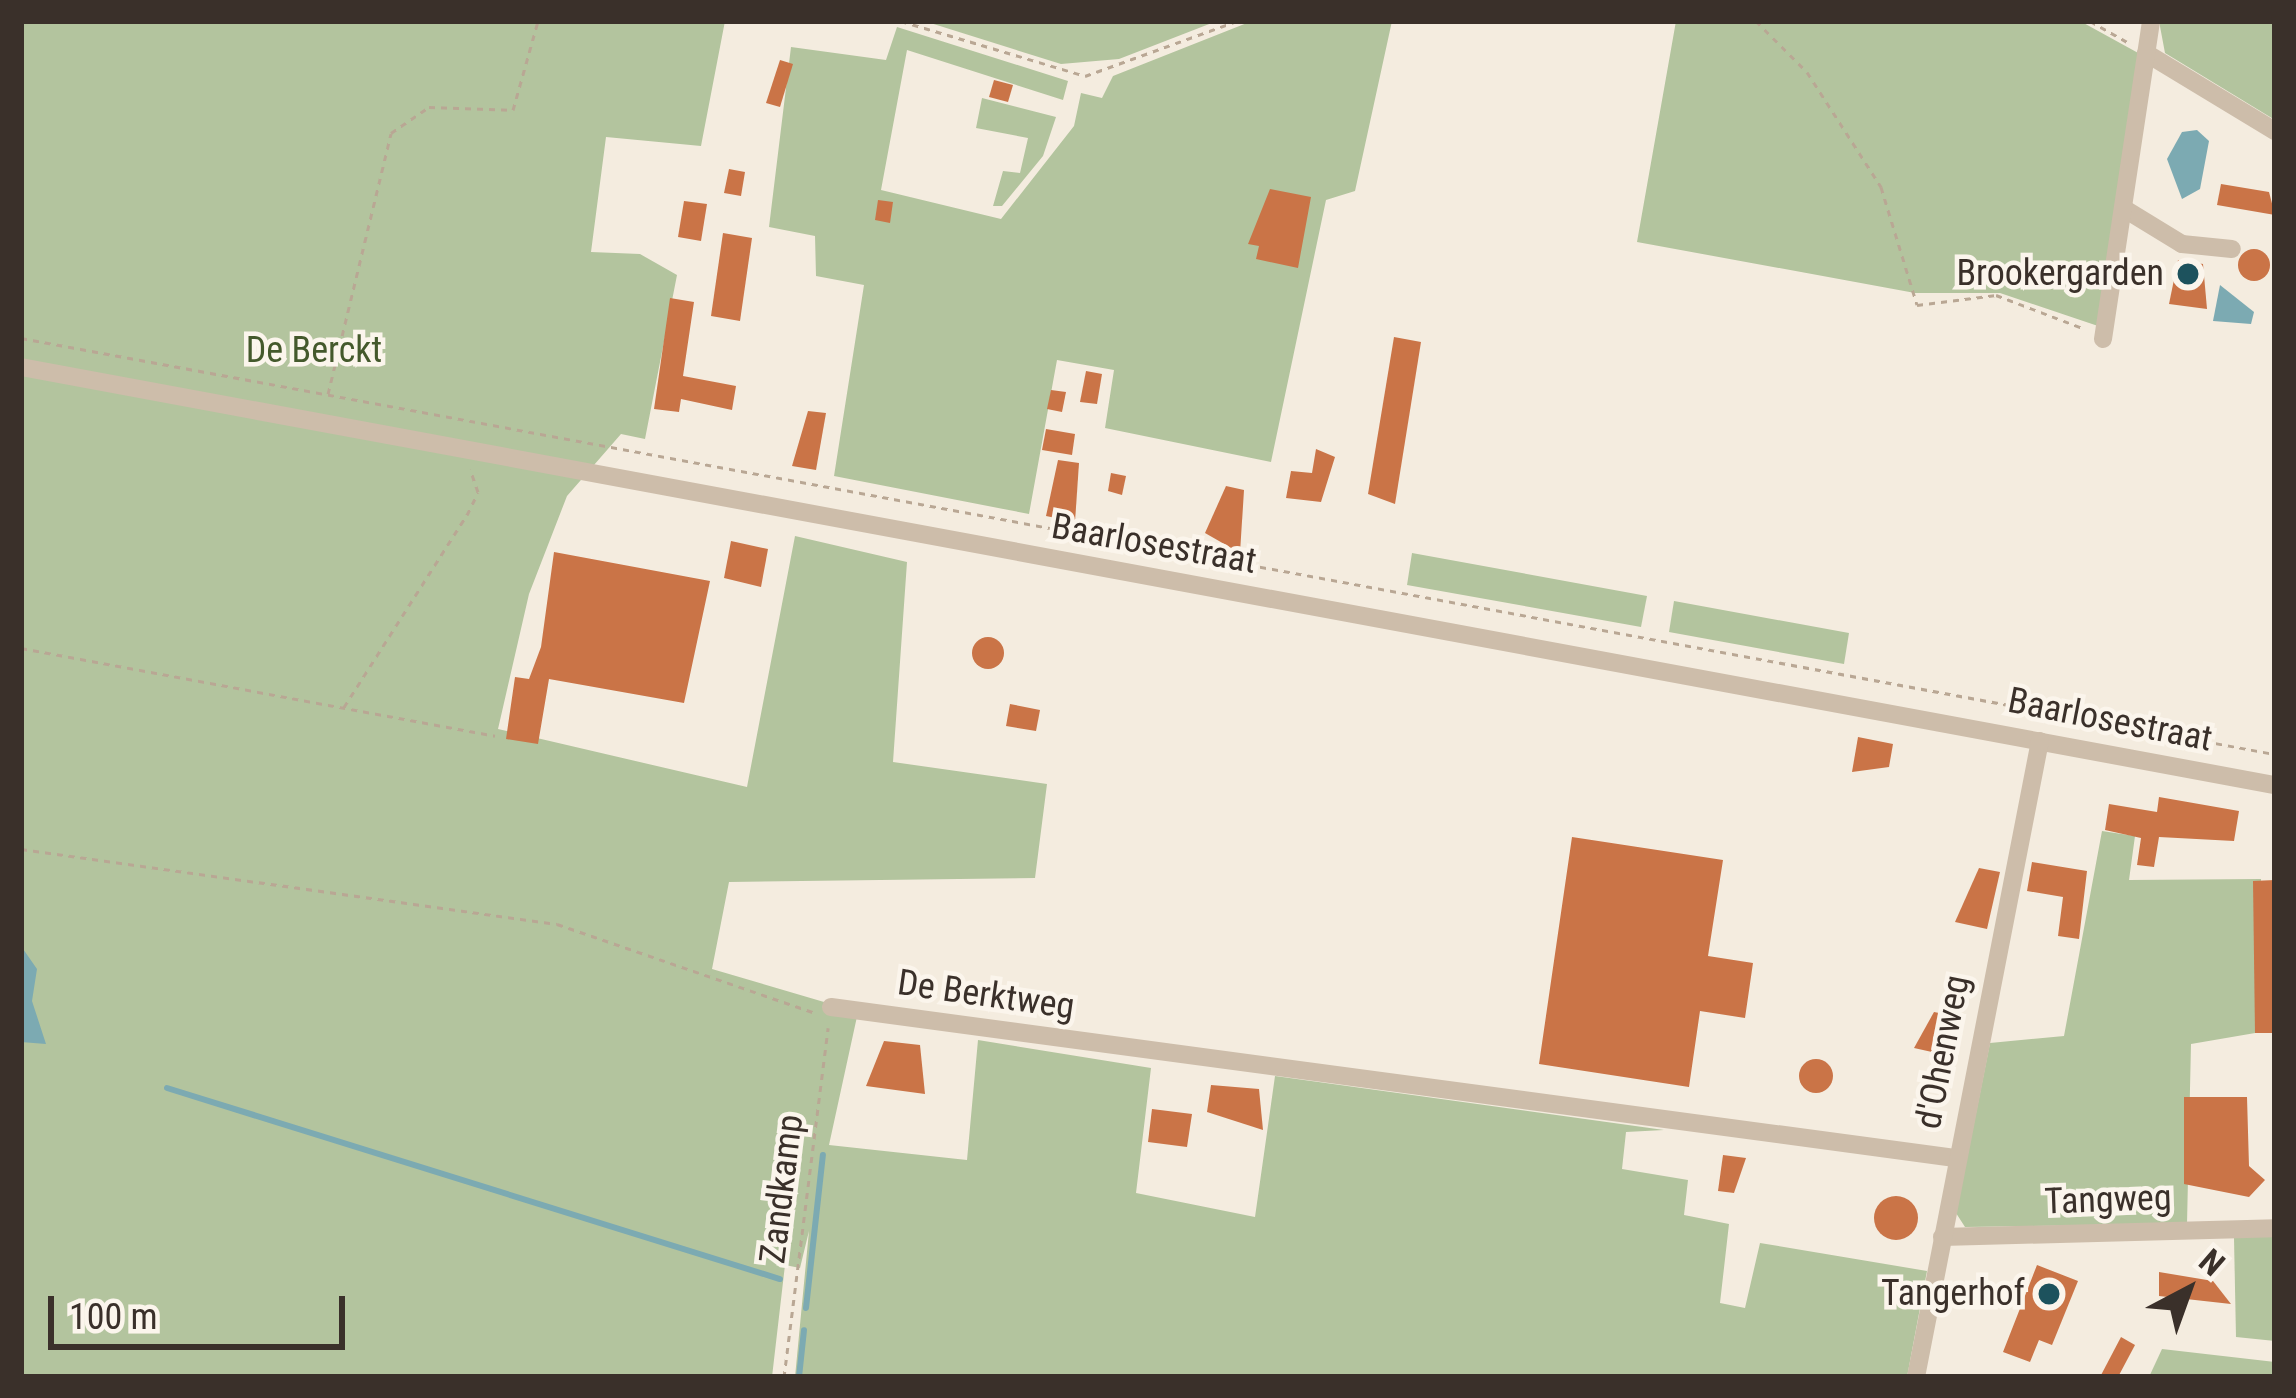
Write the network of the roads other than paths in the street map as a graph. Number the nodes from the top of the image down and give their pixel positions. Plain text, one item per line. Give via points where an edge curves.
1 (2151, 21) edge
2 (2146, 53) junction
3 (2275, 131) edge
4 (2122, 208) junction
5 (2232, 249) dead end
6 (2103, 339) road end
7 (21, 367) edge
8 (2040, 741) junction
9 (2275, 785) edge
10 (831, 1007) road end
11 (1955, 1158) junction
12 (2275, 1228) edge
13 (1942, 1238) junction
14 (1916, 1377) edge

1 - 2 street
2 - 3 street
2 - 4 street
4 - 5 street via 2182,244
4 - 6 street
7 - 8 street, Baarlosestraat
8 - 9 street, Baarlosestraat
8 - 11 street, d'Ohenweg
10 - 11 street, De Berktweg
11 - 13 street, d'Ohenweg
12 - 13 street, Tangweg
13 - 14 street, d'Ohenweg

